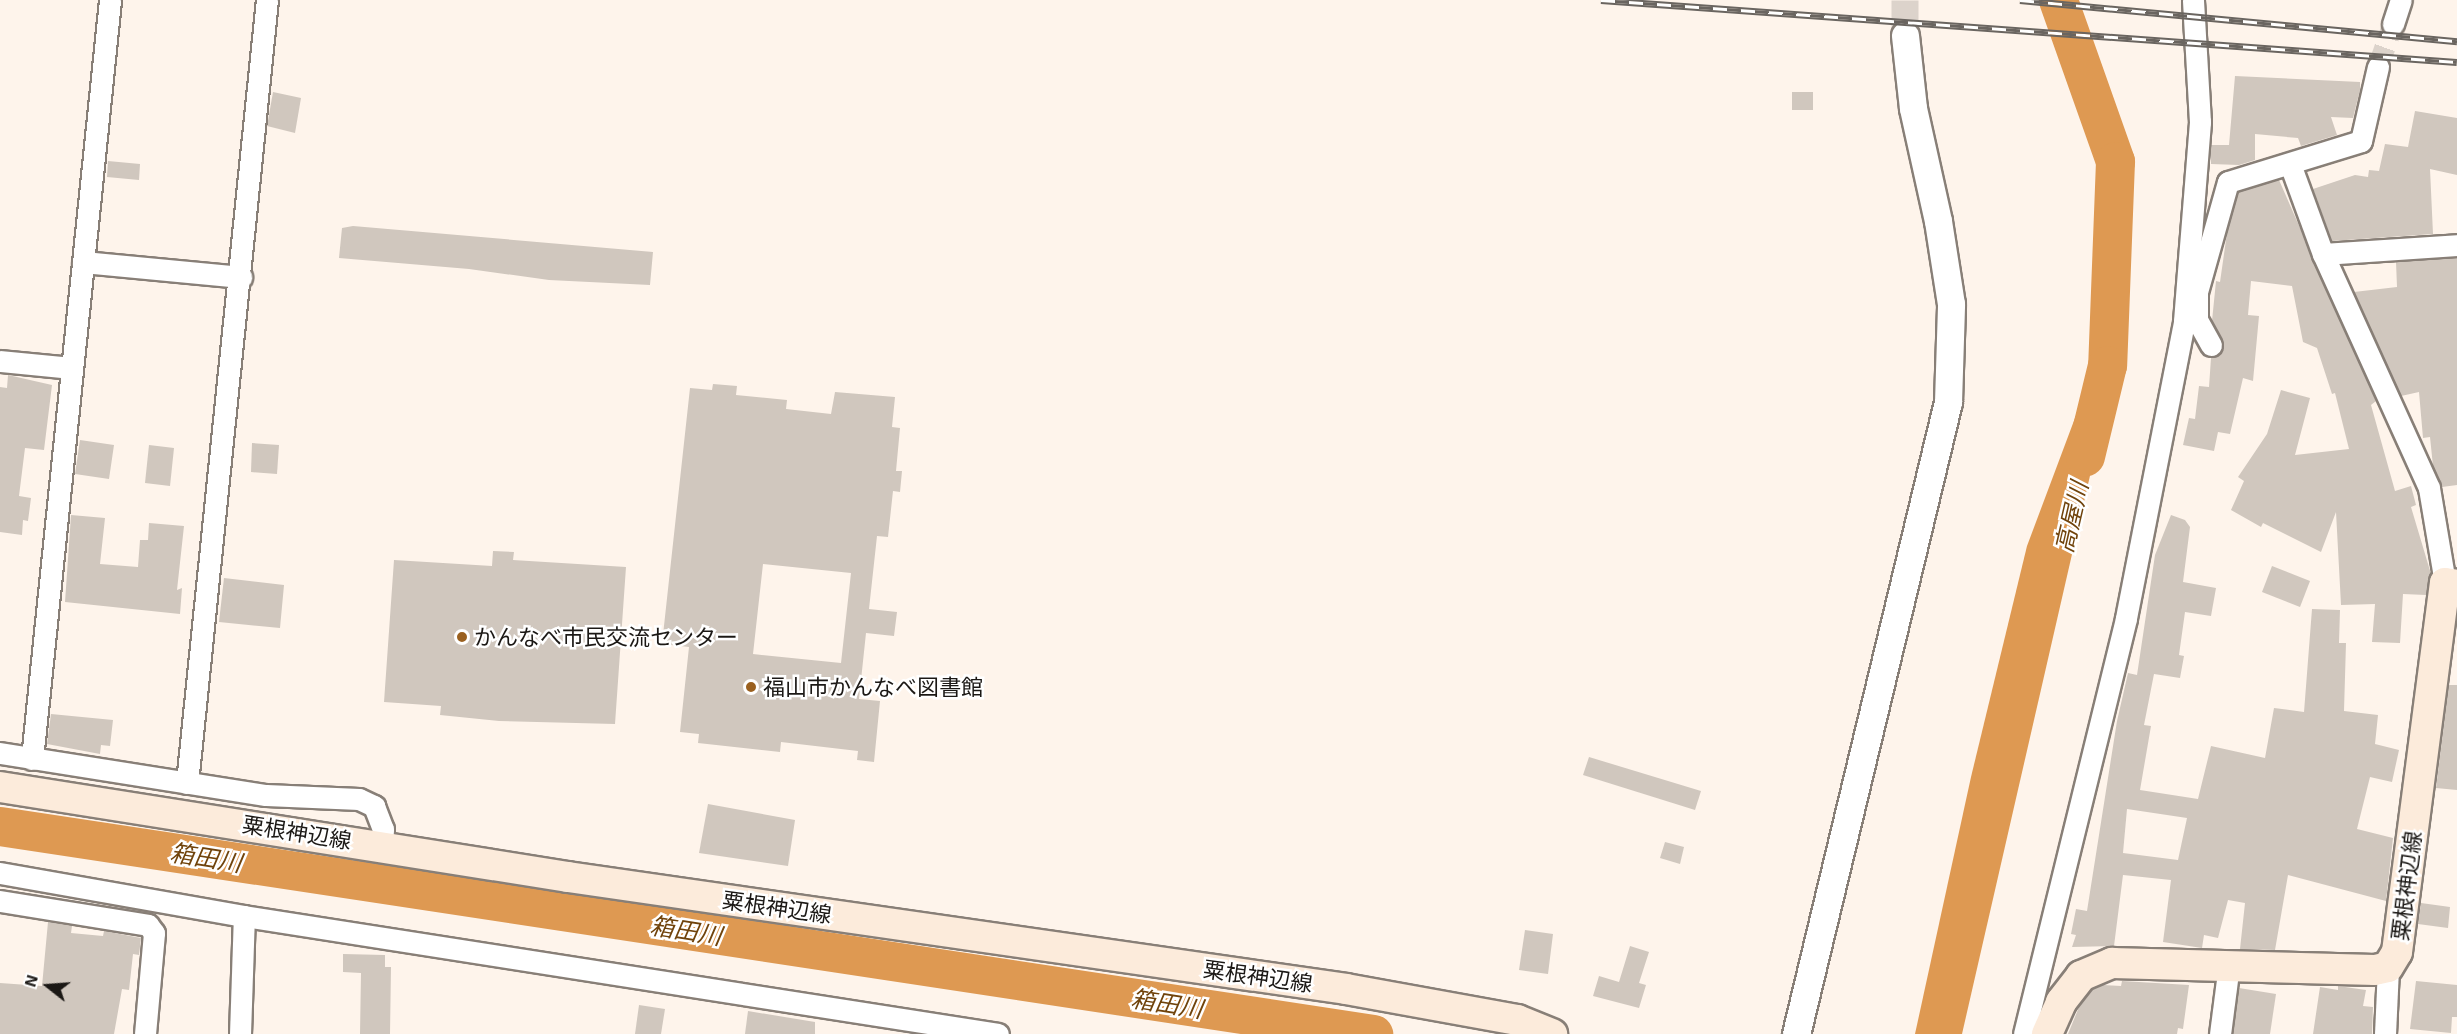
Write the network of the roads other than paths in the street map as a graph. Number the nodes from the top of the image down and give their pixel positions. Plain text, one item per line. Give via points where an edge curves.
1 (110, 0) edge
2 (267, 0) edge
3 (2193, 0) edge
4 (2401, 0) edge
5 (2393, 24) tunnel mouth
6 (1905, 35) tunnel mouth
7 (2378, 67) tunnel mouth
8 (2290, 164) junction
9 (2457, 245) edge
10 (2323, 254) junction
11 (83, 262) junction
12 (241, 277) junction
13 (2211, 345) dead end
14 (0, 361) edge
15 (72, 368) junction
16 (2451, 584) edge
17 (0, 753) edge
18 (32, 759) junction
19 (188, 783) junction
20 (0, 787) edge
21 (381, 845) junction
22 (0, 873) edge
23 (0, 901) edge
24 (244, 916) junction
25 (2229, 965) junction
26 (2388, 967) junction
27 (145, 1034) edge
28 (240, 1034) edge
29 (998, 1034) edge
30 (1552, 1034) edge
31 (1796, 1034) edge
32 (2024, 1034) edge
33 (2047, 1034) edge
34 (2220, 1034) edge
35 (2385, 1034) edge

1 - 11 street
2 - 12 street
3 - 32 street via 2200,122 2184,321 2126,618
4 - 5 street
6 - 31 street via 1913,108 1938,221 1951,304 1948,402
7 - 8 street via 2361,141
8 - 10 street
8 - 13 street via 2228,182 2197,292 2198,320
9 - 10 street
10 - 16 street via 2429,488
11 - 12 street
11 - 15 street
12 - 19 street
14 - 15 street
15 - 18 street
16 - 26 main road, 粟根神辺線 via 2397,952
17 - 18 street
18 - 19 street
19 - 21 street via 266,795 359,799 374,806 383,829
20 - 21 main road, 粟根神辺線
21 - 30 main road, 粟根神辺線 via 568,877 1346,989 1517,1020
22 - 24 street
23 - 27 street via 148,925 154,933
24 - 28 street
24 - 29 street
25 - 26 main road, 粟根神辺線 via 2375,970
25 - 33 main road, 粟根神辺線 via 2112,963 2081,976 2061,1002
25 - 34 street
26 - 35 street

